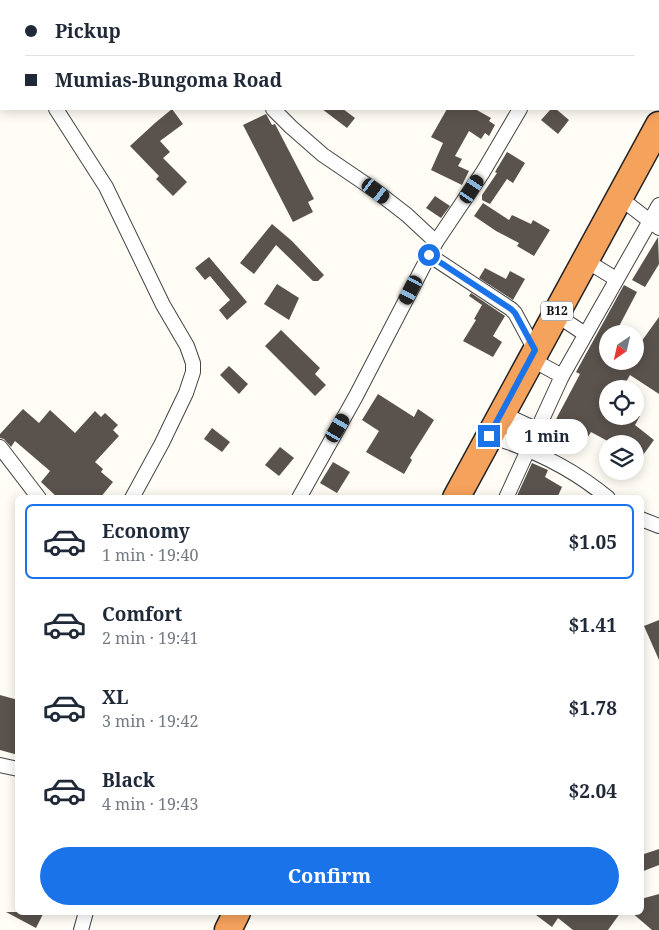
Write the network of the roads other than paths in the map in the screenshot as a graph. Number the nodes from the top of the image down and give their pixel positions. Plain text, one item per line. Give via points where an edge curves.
1 (57, 110) edge
2 (274, 110) edge
3 (519, 110) edge
4 (659, 125) edge
5 (652, 156) edge
6 (620, 198) junction
7 (659, 205) edge
8 (655, 225) edge
9 (436, 242) junction
10 (429, 255) junction
11 (585, 260) junction
12 (616, 280) junction
13 (555, 314) junction
14 (585, 334) junction
15 (533, 354) junction
16 (562, 376) junction
17 (495, 425) junction
18 (536, 429) junction
19 (0, 448) edge
20 (527, 448) junction
21 (37, 495) edge
22 (134, 495) edge
23 (301, 495) edge
24 (458, 495) edge
25 (507, 495) edge
26 (604, 495) edge
27 (644, 520) edge
28 (659, 526) edge
29 (0, 764) edge
30 (15, 768) edge
31 (85, 915) edge
32 (236, 915) edge
33 (82, 930) edge
34 (228, 930) edge

1 - 22 street via 106,187 194,363 186,393
2 - 9 street via 323,155 376,191
3 - 9 street
4 - 5 highway, B12
5 - 6 highway, B12
6 - 8 street
6 - 11 highway, B12
7 - 8 street
8 - 12 street
9 - 10 street
10 - 15 street via 511,309
10 - 23 street
11 - 12 street
11 - 13 highway, B12
12 - 14 street
13 - 14 street
13 - 15 highway, B12
14 - 16 street
15 - 16 street
15 - 17 highway, B12
16 - 18 street
17 - 18 street
17 - 20 street
17 - 24 highway, B12
18 - 20 street
19 - 21 street
20 - 25 street
20 - 26 street via 570,470
27 - 28 street
29 - 30 street
31 - 33 street
32 - 34 highway

